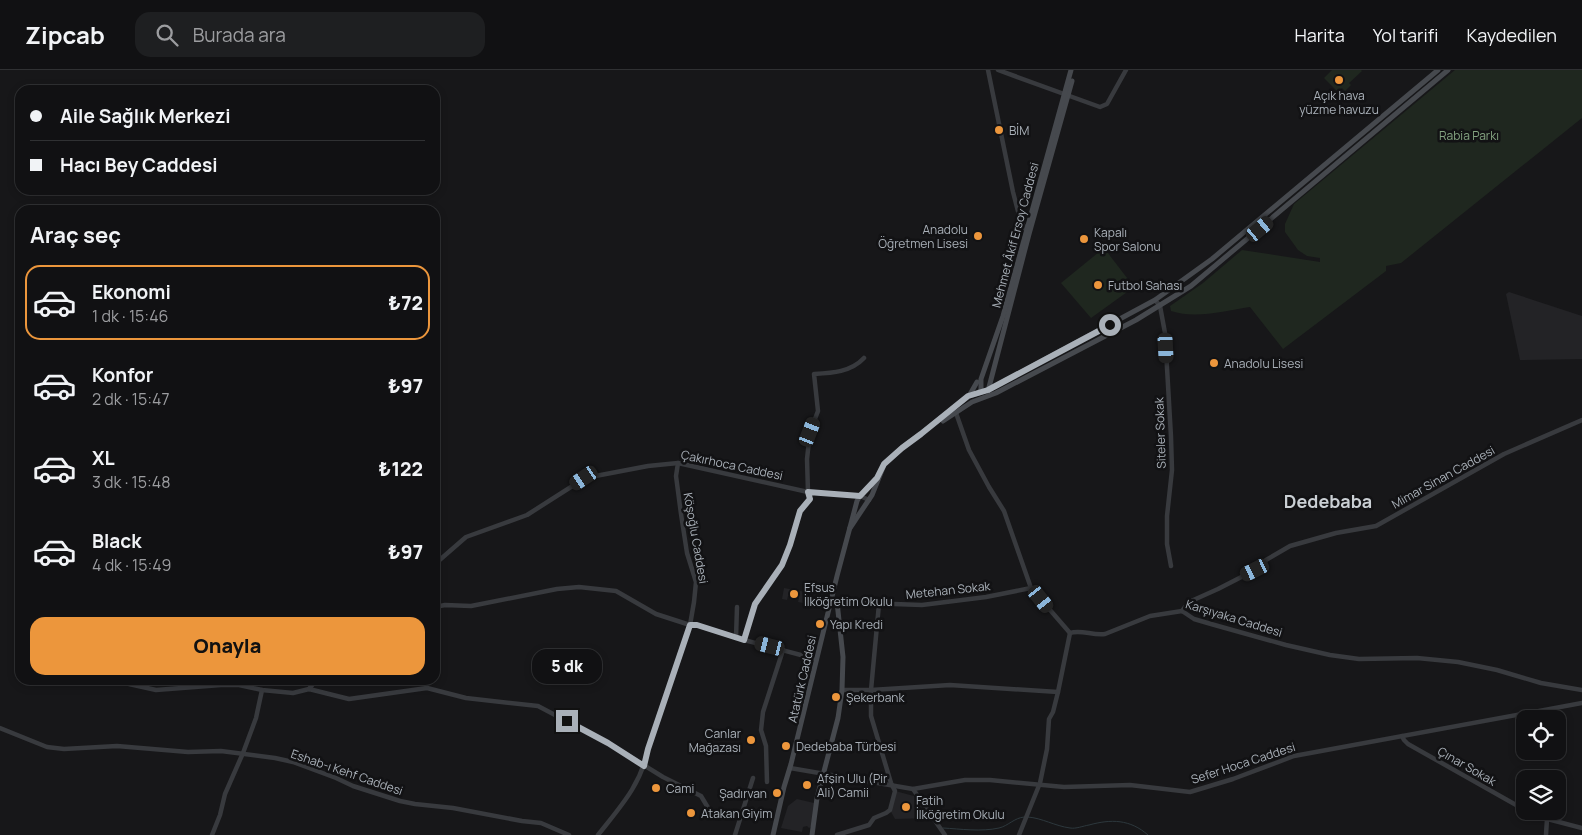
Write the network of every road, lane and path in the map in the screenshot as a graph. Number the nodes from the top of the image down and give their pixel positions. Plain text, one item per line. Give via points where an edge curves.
1 (988, 70) edge
2 (998, 70) edge
3 (1072, 70) edge
4 (1126, 70) edge
5 (1438, 70) edge
6 (1448, 70) edge
7 (1066, 95) junction
8 (1026, 230) junction
9 (1156, 300) junction
10 (1160, 306) junction
11 (864, 358) dead end
12 (977, 382) dead end
13 (988, 390) junction
14 (977, 394) junction
15 (968, 396) junction
16 (986, 398) junction
17 (956, 413) junction
18 (1582, 420) edge
19 (921, 434) junction
20 (678, 463) junction
21 (877, 478) junction
22 (808, 492) junction
23 (860, 496) junction
24 (869, 500) junction
25 (850, 528) junction
26 (440, 560) edge
27 (1171, 566) dead end
28 (1031, 588) junction
29 (834, 602) junction
30 (879, 604) junction
31 (440, 606) edge
32 (737, 607) dead end
33 (1182, 611) junction
34 (690, 625) junction
35 (1070, 633) junction
36 (736, 638) junction
37 (744, 640) junction
38 (783, 650) junction
39 (816, 659) junction
40 (134, 685) edge
41 (221, 685) edge
42 (221, 685) edge
43 (239, 685) edge
44 (239, 685) edge
45 (312, 685) edge
46 (309, 689) junction
47 (262, 690) junction
48 (842, 690) junction
49 (871, 690) junction
50 (1582, 690) edge
51 (1058, 692) junction
52 (1582, 704) edge
53 (0, 728) edge
54 (1402, 736) junction
55 (243, 753) junction
56 (644, 766) junction
57 (790, 768) junction
58 (824, 774) junction
59 (753, 778) dead end
60 (767, 782) dead end
61 (1040, 783) junction
62 (893, 785) junction
63 (913, 789) junction
64 (1516, 805) edge
65 (713, 816) dead end
66 (1547, 820) edge
67 (1551, 820) edge
68 (1582, 828) edge
69 (212, 835) edge
70 (569, 835) edge
71 (598, 835) edge
72 (735, 835) edge
73 (774, 835) edge
74 (812, 835) edge
75 (837, 835) edge
76 (945, 835) edge
77 (1019, 835) edge
78 (1546, 835) edge

1 - 8 street via 1013,192
2 - 7 street
3 - 7 main road, Mehmet Âkif Ersoy Caddesi
4 - 7 street via 1107,104 1100,107
5 - 9 main road, Atatürk Caddesi via 1212,259
6 - 10 main road via 1191,286
7 - 8 main road, Mehmet Âkif Ersoy Caddesi
7 - 13 main road, Mehmet Âkif Ersoy Caddesi
8 - 14 main road, Mehmet Âkif Ersoy Caddesi via 1003,316 980,382 982,390
9 - 10 street, Siteler Sokak
9 - 13 main road, Atatürk Caddesi
10 - 16 main road
10 - 27 street, Siteler Sokak via 1165,333 1171,437 1172,470 1167,516
11 - 22 street via 852,368 831,374 814,374 818,411 807,459
12 - 15 main road
13 - 14 main road, Atatürk Caddesi
13 - 16 main road, Mehmet Âkif Ersoy Caddesi
14 - 15 main road, Atatürk Caddesi
14 - 16 main road via 978,398
15 - 19 main road, Atatürk Caddesi
16 - 17 main road via 972,402
17 - 19 main road
17 - 28 street via 969,450 1004,511
18 - 33 street, Mimar Sinan Caddesi via 1504,454 1376,526 1290,546 1255,570 1189,602
19 - 21 main road, Atatürk Caddesi via 884,464
20 - 22 street, Çakırhoca Caddesi
20 - 26 street, Çakırhoca Caddesi via 584,478 527,515 466,537
20 - 34 street, Köşoğlu Caddesi via 676,476 687,554 696,582
21 - 23 main road, Atatürk Caddesi
21 - 24 main road, Atatürk Caddesi
22 - 23 street, Çakırhoca Caddesi
22 - 37 street via 810,499 800,511 782,565 758,598
23 - 24 street, Çakırhoca Caddesi
23 - 25 main road, Atatürk Caddesi
24 - 25 main road, Atatürk Caddesi
25 - 29 main road, Atatürk Caddesi
28 - 30 street, Metehan Sokak via 922,605
28 - 35 street
29 - 30 street, Metehan Sokak
29 - 39 main road, Atatürk Caddesi
29 - 48 main road via 843,657
30 - 49 street
31 - 34 street via 471,606 579,587 616,591 656,614
32 - 36 street
33 - 35 street, Karşıyaka Caddesi via 1150,616 1105,634
33 - 50 street, Karşıyaka Caddesi via 1194,619 1328,654 1359,659 1417,658 1458,662
34 - 36 street
34 - 56 street, Köşoğlu Caddesi
35 - 51 street
36 - 37 street
37 - 38 street
38 - 39 street
38 - 60 street via 762,715
39 - 57 main road, Atatürk Caddesi
40 - 42 street via 156,690
41 - 44 street
43 - 47 street
45 - 46 street
46 - 47 street via 293,693
46 - 56 street via 349,699 427,688 466,698 538,706
47 - 55 street
48 - 49 street
48 - 58 main road
49 - 51 street via 950,685
49 - 62 street via 871,716
51 - 61 street via 1049,719
52 - 54 street, Sefer Hoca Caddesi
53 - 55 street, Eshab-ı Kehf Caddesi via 47,747 117,746
54 - 61 street, Sefer Hoca Caddesi via 1294,756 1190,792 1130,785 1064,787
54 - 64 street, Çınar Sokak via 1408,744
55 - 69 street
55 - 70 street, Eshab-ı Kehf Caddesi via 293,762 408,803 541,823
56 - 65 street via 701,796
56 - 71 street, Köşoğlu Caddesi via 631,792
57 - 58 street, Sefer Hoca Caddesi
57 - 73 main road, Atatürk Caddesi
58 - 62 street, Sefer Hoca Caddesi
58 - 74 main road
59 - 72 street
61 - 63 street, Sefer Hoca Caddesi via 965,780
61 - 77 street
62 - 63 street, Sefer Hoca Caddesi
62 - 75 street via 890,810 874,818 869,825
63 - 76 street
66 - 78 street
67 - 68 street, Çınar Sokak

